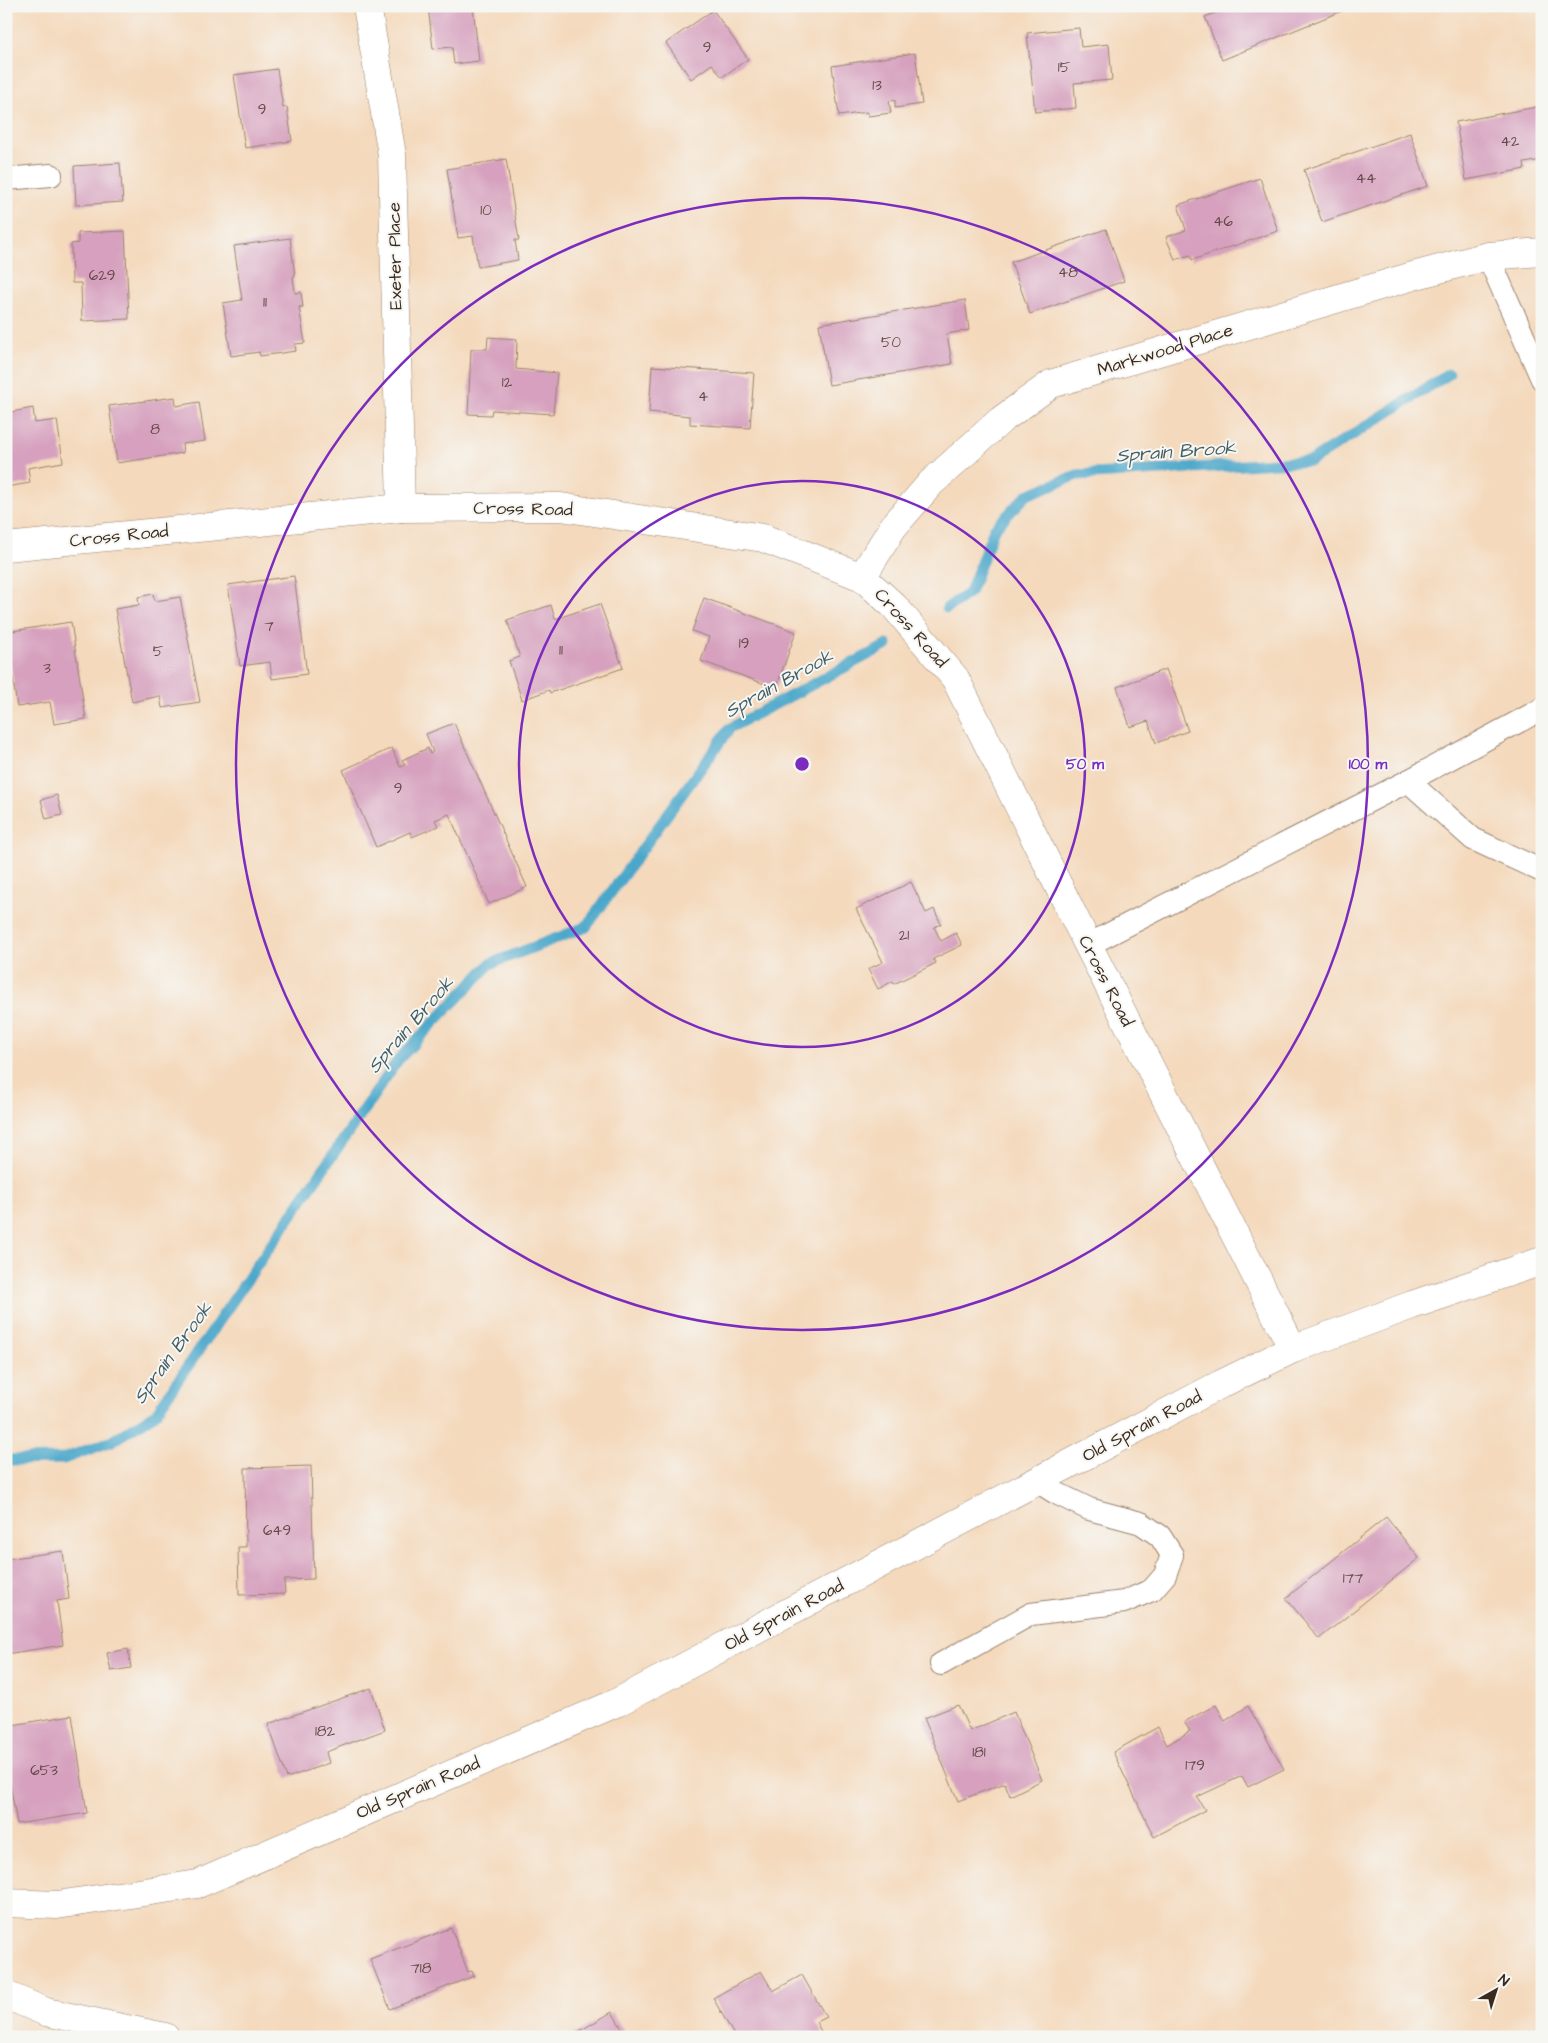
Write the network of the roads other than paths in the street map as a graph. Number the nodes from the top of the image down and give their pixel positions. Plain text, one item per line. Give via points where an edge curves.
1 (367, 6) edge
2 (50, 175) dead end
3 (6, 179) edge
4 (1542, 252) edge
5 (1488, 256) junction
6 (1542, 379) edge
7 (401, 508) junction
8 (6, 547) edge
9 (862, 577) junction
10 (1542, 709) edge
11 (1408, 781) junction
12 (1542, 871) edge
13 (1088, 945) junction
14 (1542, 1261) edge
15 (1293, 1349) junction
16 (1036, 1481) junction
17 (941, 1664) dead end
18 (6, 1902) edge
19 (6, 1995) edge
20 (165, 2037) edge

1 - 7 street, Exeter Place via 392,155
2 - 3 lane
4 - 5 street, Markwood Place
5 - 6 lane
5 - 9 street, Markwood Place via 1051,384 1001,420 932,483 893,527
7 - 8 street, Cross Road
7 - 9 street, Cross Road via 561,507 763,538
9 - 13 street, Cross Road via 894,606 955,678
10 - 11 lane
11 - 12 lane via 1473,839
11 - 13 lane
13 - 15 street, Cross Road
14 - 15 street, Old Sprain Road
15 - 16 street, Old Sprain Road
16 - 17 lane via 1089,1509 1141,1523 1160,1536 1172,1556 1165,1575 1152,1590 1124,1602 1031,1614
16 - 18 street, Old Sprain Road via 616,1703 198,1884 57,1904
19 - 20 street via 46,2012

